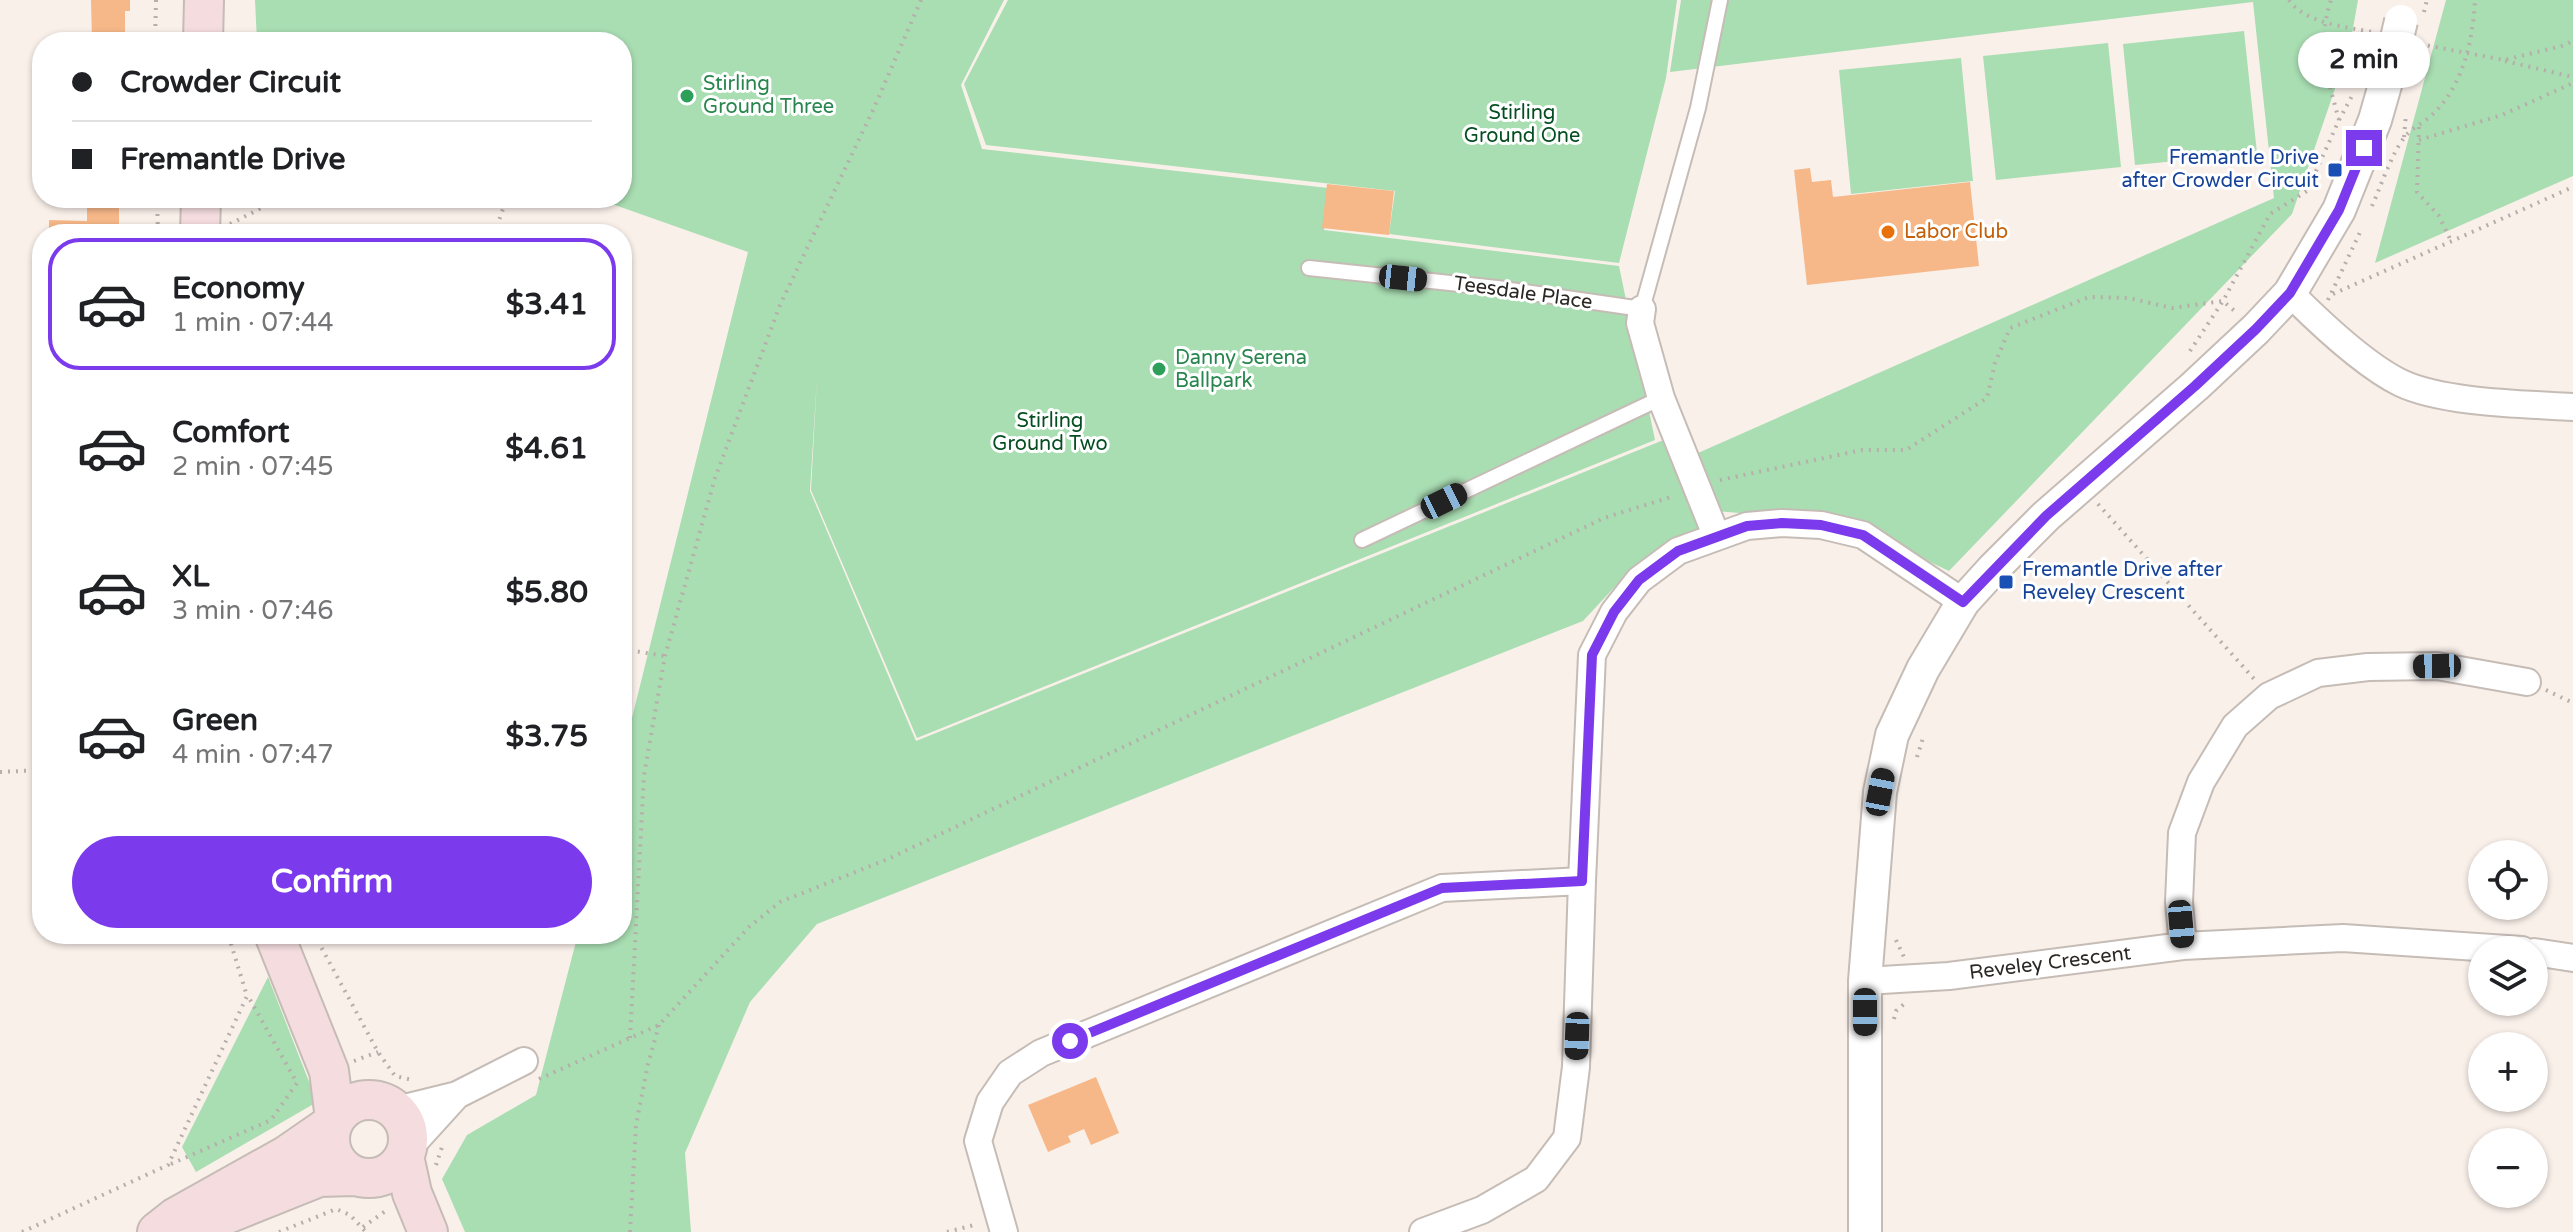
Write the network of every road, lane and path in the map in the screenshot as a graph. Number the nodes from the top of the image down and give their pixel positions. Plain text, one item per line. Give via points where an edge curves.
1 (156, 0) edge
2 (204, 0) edge
3 (921, 0) edge
4 (1720, 0) edge
5 (2289, 0) edge
6 (2331, 0) edge
7 (2475, 0) edge
8 (2324, 21) junction
9 (155, 32) edge
10 (203, 32) edge
11 (2396, 32) edge
12 (2573, 41) edge
13 (2468, 54) junction
14 (2504, 60) junction
15 (2573, 80) edge
16 (2420, 125) junction
17 (2419, 140) junction
18 (2573, 187) edge
19 (261, 208) edge
20 (2371, 209) dead end
21 (2364, 223) dead end
22 (225, 224) edge
23 (2451, 241) junction
24 (1309, 268) dead end
25 (2290, 293) junction
26 (1642, 309) junction
27 (1661, 398) junction
28 (2573, 407) edge
29 (1698, 488) junction
30 (2096, 503) dead end
31 (1716, 535) junction
32 (1362, 540) dead end
33 (1963, 602) junction
34 (632, 651) edge
35 (665, 656) junction
36 (2527, 682) dead end
37 (2269, 696) junction
38 (1926, 728) dead end
39 (1913, 767) dead end
40 (32, 770) edge
41 (0, 772) edge
42 (1582, 881) junction
43 (1895, 929) dead end
44 (231, 944) edge
45 (278, 944) edge
46 (313, 944) edge
47 (316, 944) edge
48 (2468, 944) edge
49 (2183, 946) junction
50 (2548, 954) edge
51 (2573, 958) edge
52 (1913, 978) junction
53 (1865, 981) junction
54 (247, 996) junction
55 (659, 1025) junction
56 (1894, 1031) dead end
57 (630, 1038) junction
58 (378, 1052) dead end
59 (530, 1071) joint
60 (457, 1095) junction
61 (357, 1113) junction
62 (448, 1135) dead end
63 (415, 1159) junction
64 (168, 1165) junction
65 (359, 1177) junction
66 (1002, 1225) edge
67 (364, 1229) edge
68 (22, 1232) edge
69 (157, 1232) edge
70 (178, 1232) edge
71 (279, 1232) edge
72 (407, 1232) edge
73 (428, 1232) edge
74 (630, 1232) edge
75 (947, 1232) edge
76 (1423, 1232) edge
77 (1865, 1232) edge

1 - 9 path
2 - 10 main road
3 - 35 path via 780,305 715,478
4 - 26 lane via 1698,108
5 - 8 path via 2294,9
6 - 8 path
7 - 13 path
8 - 11 path
8 - 29 path via 2325,69 2339,120 2307,191 2270,214 2223,301 2172,308 2129,298 2089,297 2010,328 1987,398 1906,450 1862,450 1723,478
11 - 13 path
11 - 25 street via 2374,122 2339,210
12 - 14 path
13 - 14 path
13 - 16 path via 2444,102
14 - 15 path
15 - 17 path via 2502,115
16 - 17 path
16 - 20 path via 2404,137
17 - 23 path via 2417,192 2439,216
18 - 23 path
19 - 22 path
21 - 23 path via 2331,294
24 - 26 lane, Teesdale Place
25 - 28 street via 2400,382 2440,394
25 - 33 street via 2195,386 2035,526
26 - 27 street via 1640,323
27 - 29 street
27 - 32 lane
29 - 31 street
29 - 55 path via 1604,518 888,859 780,902 749,927
30 - 37 path
31 - 33 street via 1782,523 1863,535
31 - 42 street via 1678,551 1639,580 1614,612 1592,655
33 - 53 street via 1892,735 1880,792
34 - 35 path
35 - 57 path via 644,775
36 - 37 street via 2437,666 2368,667 2318,673
37 - 49 street via 2235,726 2221,748 2182,833
38 - 39 path
40 - 41 path
42 - 66 street via 1442,888 1041,1053 1010,1073 990,1102 978,1141
42 - 76 street via 1576,1067 1567,1138 1536,1179 1482,1210
43 - 52 path via 1900,950 1914,966
44 - 54 path
45 - 61 main road via 329,1071
46 - 61 main road
47 - 58 path
48 - 49 street, Reveley Crescent via 2343,938
49 - 52 street, Reveley Crescent
50 - 51 street
52 - 53 street, Reveley Crescent
52 - 56 path via 1910,1002 1896,1011
53 - 77 street
54 - 64 path
54 - 64 path via 297,1083 271,1120
55 - 57 path
55 - 74 path via 636,1125
57 - 59 path
59 - 60 street
60 - 61 street
60 - 63 street
61 - 63 main road via 407,1127
61 - 65 main road via 329,1144 343,1170
61 - 69 main road
62 - 63 path
63 - 65 main road via 374,1179
63 - 73 main road via 412,1193
64 - 68 path
65 - 70 main road via 319,1177
65 - 72 main road via 392,1207
66 - 75 path
67 - 71 path via 336,1209

